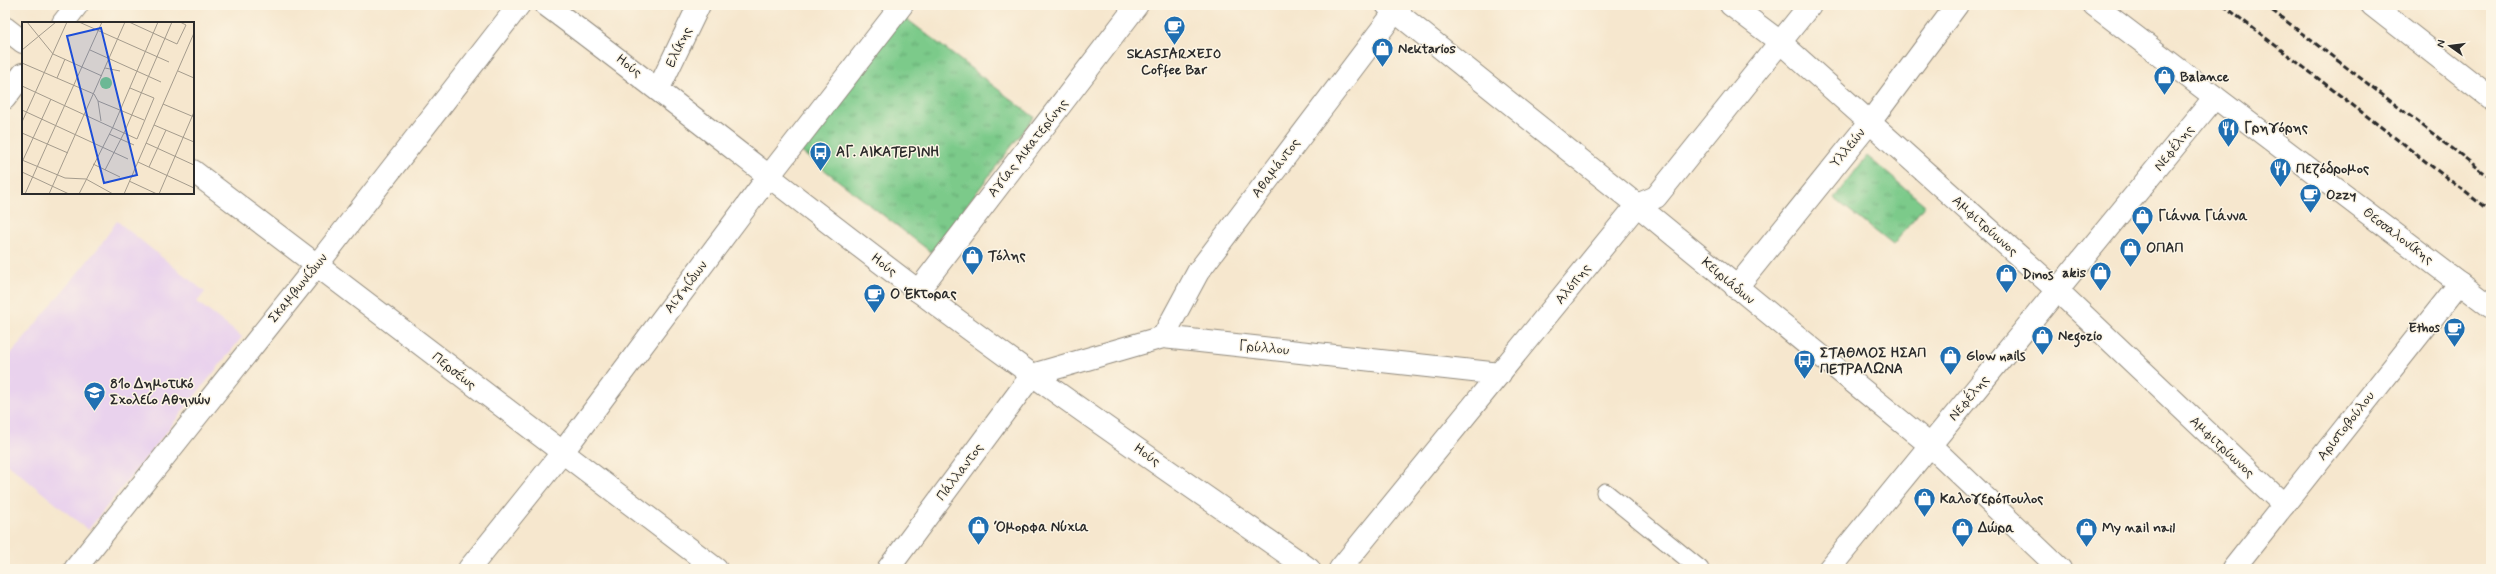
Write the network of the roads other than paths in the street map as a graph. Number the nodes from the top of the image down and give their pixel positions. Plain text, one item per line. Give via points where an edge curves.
1 (77, 5) edge
2 (519, 5) edge
3 (546, 5) edge
4 (699, 5) edge
5 (902, 5) edge
6 (1137, 5) edge
7 (1731, 5) edge
8 (1810, 5) edge
9 (1957, 5) edge
10 (2094, 5) edge
11 (2372, 5) edge
12 (1394, 7) edge
13 (64, 22) edge
14 (5, 28) edge
15 (22, 41) edge
16 (1780, 42) junction
17 (22, 75) edge
18 (659, 88) junction
19 (2215, 97) junction
20 (5, 98) edge
21 (2491, 98) edge
22 (1870, 122) junction
23 (194, 172) edge
24 (768, 176) junction
25 (1637, 205) junction
26 (317, 265) junction
27 (2460, 283) junction
28 (1736, 288) junction
29 (918, 291) junction
30 (2058, 291) junction
31 (2491, 307) edge
32 (1163, 336) junction
33 (1500, 374) junction
34 (1032, 375) junction
35 (1930, 445) junction
36 (562, 453) junction
37 (1605, 492) dead end
38 (2284, 505) junction
39 (75, 569) edge
40 (469, 569) edge
41 (716, 569) edge
42 (888, 569) edge
43 (1309, 569) edge
44 (1340, 569) edge
45 (1700, 569) edge
46 (1829, 569) edge
47 (2060, 569) edge
48 (2233, 569) edge

1 - 13 street
2 - 26 street, Σκαμβωνίδων
3 - 18 street, Ηούς
4 - 18 street, Ελίκης
5 - 24 street, Αιγηίδων
6 - 29 street, Αγίας Αικατερίνης
7 - 16 street, Αμφιτρύωνος
8 - 16 street, Αλόπης
9 - 22 street, Υλλεών
10 - 19 street, Θεσσαλονίκης
11 - 21 street
12 - 25 street, Κειριάδων
12 - 32 street, Αθαμάντος via 1198,272
14 - 15 street
16 - 22 street, Αμφιτρύωνος
16 - 25 street, Αλόπης via 1656,197
17 - 20 street
18 - 24 street, Ηούς
19 - 27 street, Θεσσαλονίκης
19 - 30 street, Νεφέλης
22 - 28 street, Υλλεών
22 - 30 street, Αμφιτρύωνος
23 - 26 street, Περσέως
24 - 29 street, Ηούς
24 - 36 street, Αιγηίδων
25 - 28 street, Κειριάδων
25 - 33 street, Αλόπης
26 - 36 street, Περσέως
26 - 39 street, Σκαμβωνίδων
27 - 31 street, Θεσσαλονίκης
27 - 38 street, Αριστοβούλου
28 - 35 street, Κειριάδων
29 - 34 street, Ηούς
30 - 35 street, Νεφέλης
30 - 38 street, Αμφιτρύωνος
32 - 33 street, Γρύλλου
32 - 34 street, Γρύλλου
33 - 44 street, Αλόπης
34 - 42 street, Πάλλαντος
34 - 43 street, Ηούς
35 - 46 street, Νεφέλης
35 - 47 street, Κειριάδων
36 - 40 street, Αιγηίδων
36 - 41 street, Περσέως
37 - 45 lane
38 - 48 street, Αριστοβούλου

